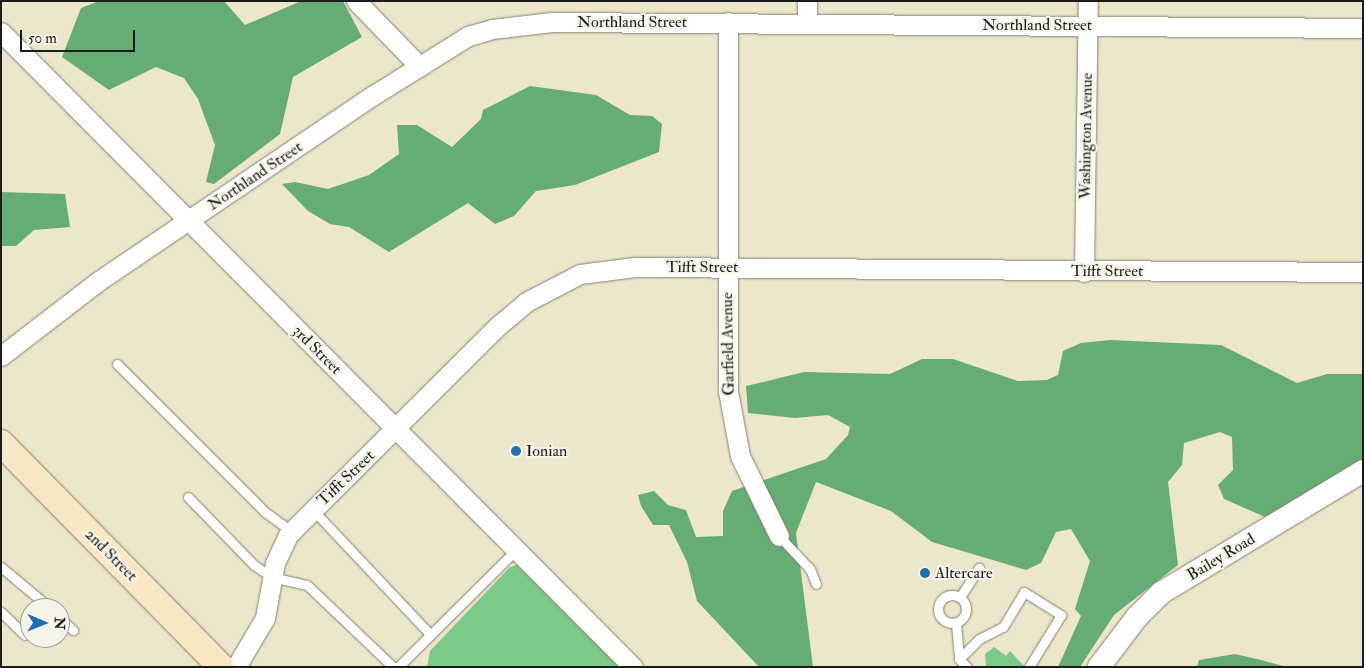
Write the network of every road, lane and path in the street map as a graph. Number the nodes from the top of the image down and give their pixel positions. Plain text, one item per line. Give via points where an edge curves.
1 (356, 1) edge
2 (807, 1) edge
3 (1088, 1) edge
4 (728, 22) junction
5 (807, 24) junction
6 (1088, 25) junction
7 (1363, 28) edge
8 (1, 32) edge
9 (419, 66) junction
10 (189, 220) junction
11 (727, 267) junction
12 (1084, 272) junction
13 (1363, 272) edge
14 (1, 356) edge
15 (117, 364) dead end
16 (395, 431) junction
17 (1, 444) edge
18 (1363, 471) edge
19 (188, 497) dead end
20 (313, 510) junction
21 (292, 531) junction
22 (779, 536) joint
23 (516, 550) junction
24 (1, 568) edge
25 (979, 568) dead end
26 (272, 577) junction
27 (816, 584) dead end
28 (960, 597) junction
29 (38, 598) edge
30 (1, 612) edge
31 (956, 623) junction
32 (70, 627) edge
33 (20, 630) edge
34 (73, 630) dead end
35 (430, 634) junction
36 (964, 664) edge
37 (221, 667) edge
38 (236, 667) edge
39 (393, 667) edge
40 (398, 667) edge
41 (632, 667) edge
42 (1029, 667) edge
43 (1099, 667) edge

1 - 9 street
2 - 5 street
3 - 6 street, Washington Avenue
4 - 5 street, Northland Street
4 - 9 street, Northland Street via 528,22 468,36
4 - 11 street, Garfield Avenue
5 - 6 street, Northland Street
6 - 7 street, Northland Street
6 - 12 street, Washington Avenue
8 - 10 street, 3rd Street
9 - 10 street, Northland Street
10 - 14 street, Northland Street
10 - 16 street, 3rd Street
11 - 12 street, Tifft Street
11 - 16 street, Tifft Street via 604,269 556,284 499,325
11 - 22 street, Garfield Avenue via 731,414 740,456
12 - 13 street, Tifft Street
15 - 21 lane via 265,512
16 - 20 street, Tifft Street
16 - 23 street, 3rd Street
17 - 37 main road, 2nd Street
18 - 43 street, Bailey Road via 1161,594 1137,616
19 - 26 lane via 254,565
20 - 21 street, Tifft Street
20 - 35 lane
21 - 26 street, Tifft Street via 280,548
22 - 27 lane via 810,569
23 - 35 lane
23 - 41 street, 3rd Street
24 - 29 lane
25 - 28 lane
26 - 38 street, Tifft Street via 265,618
26 - 39 lane via 307,585
28 - 31 lane via 967,609
28 - 31 lane via 946,596 938,608 943,620
30 - 33 lane
31 - 36 lane
32 - 34 lane
35 - 40 lane
36 - 42 lane via 980,639 1003,628 1024,592 1061,615

